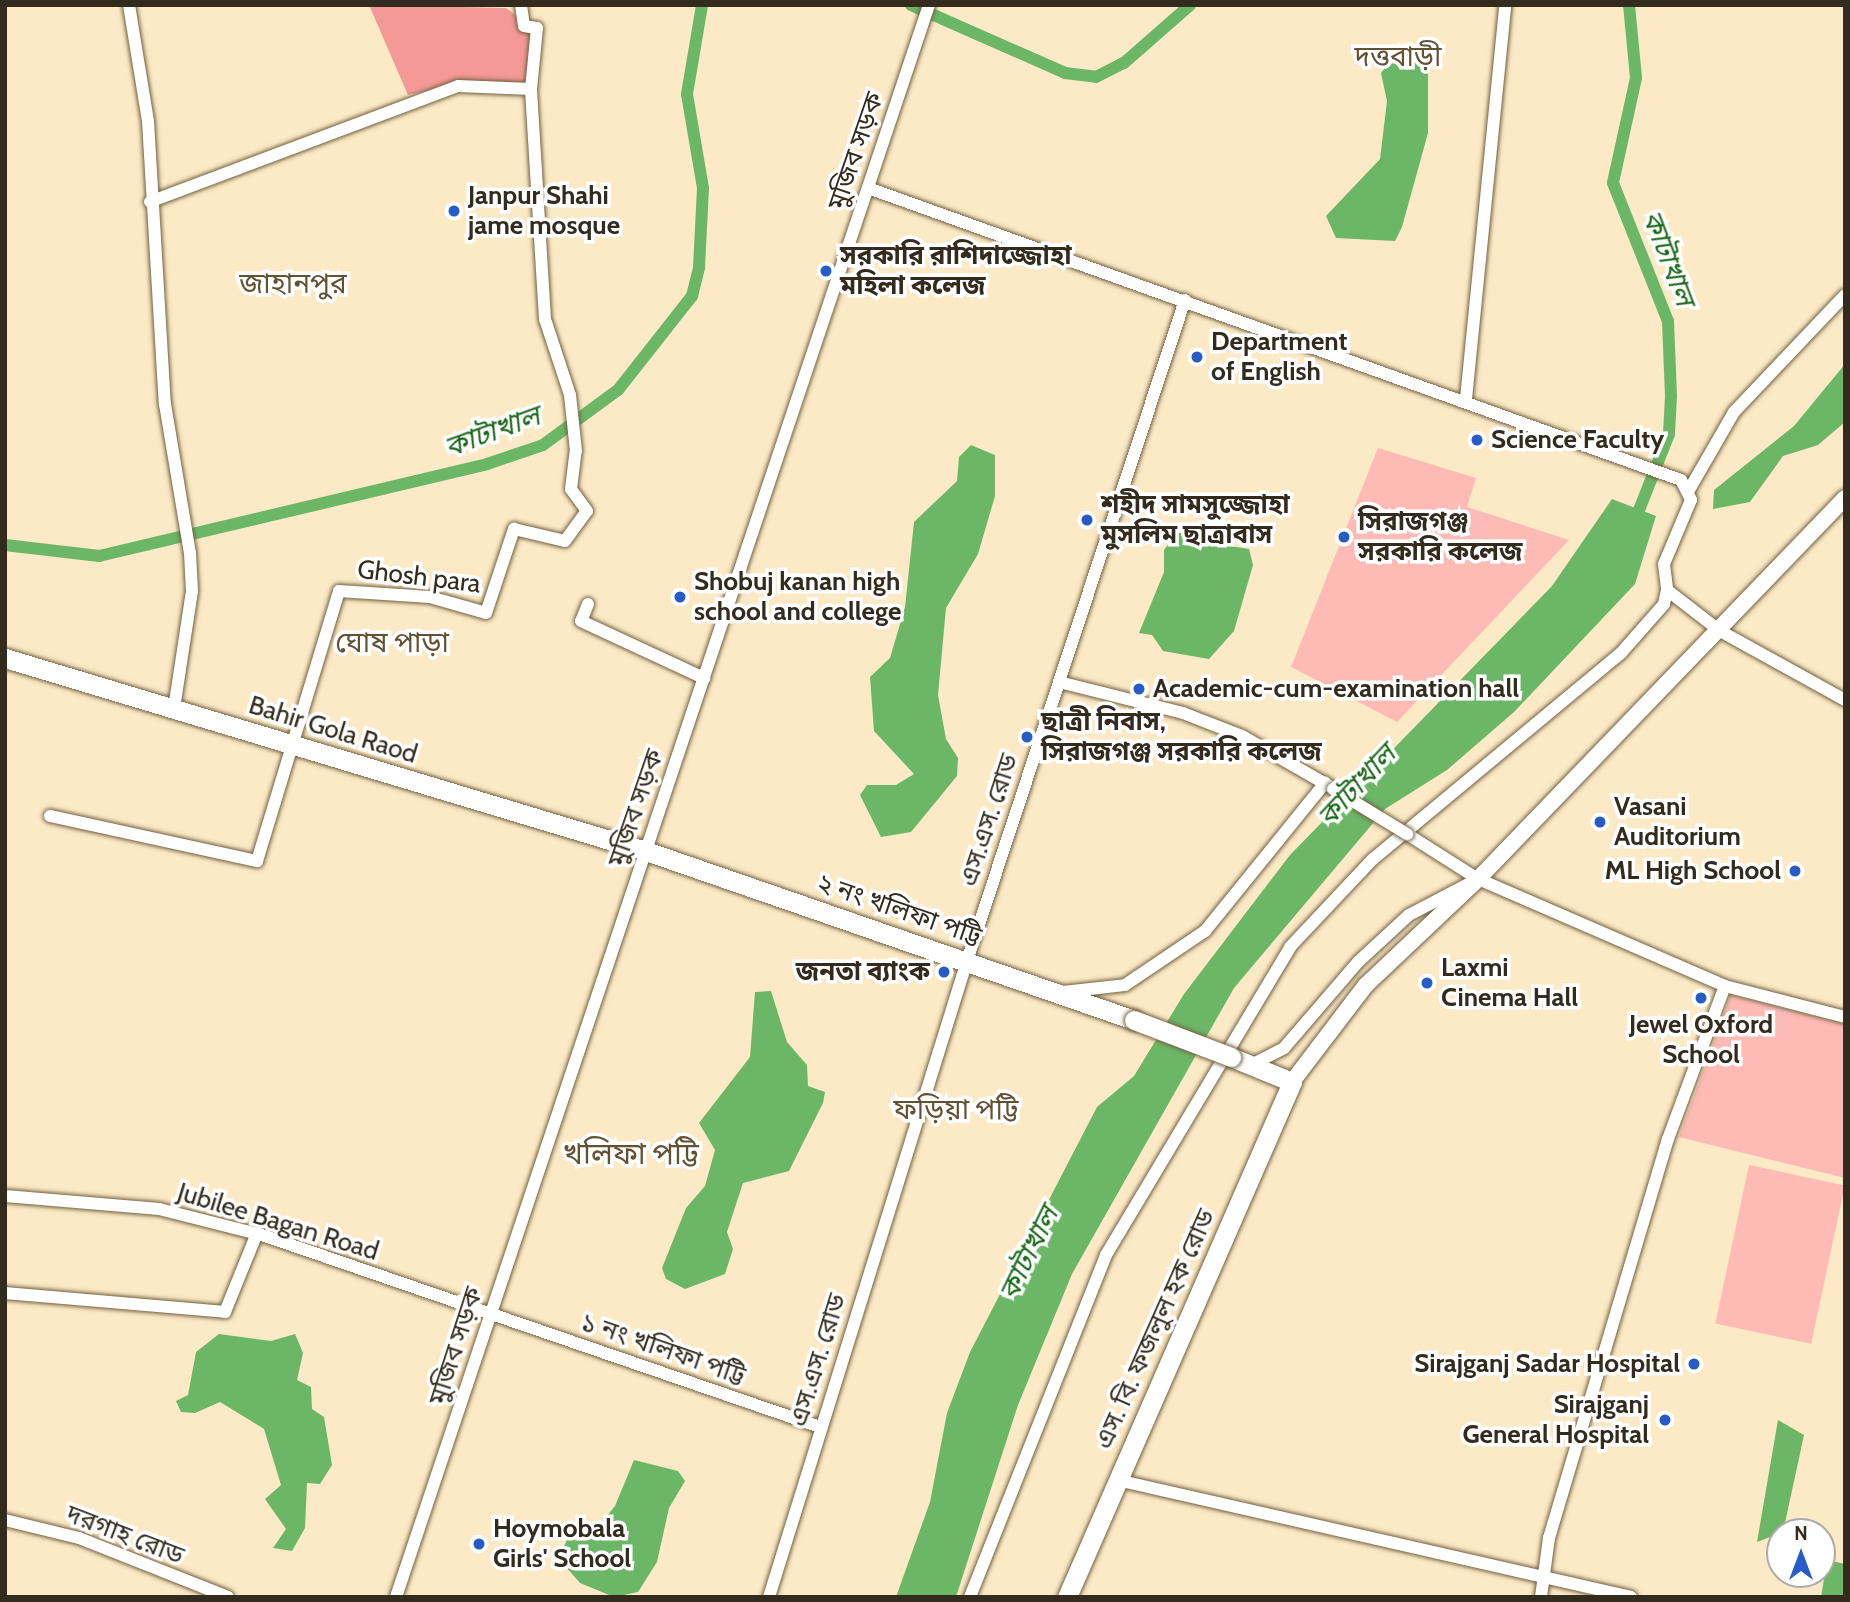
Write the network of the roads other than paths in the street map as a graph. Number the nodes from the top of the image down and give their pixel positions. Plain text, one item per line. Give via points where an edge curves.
1 (129, 5) edge
2 (521, 5) edge
3 (929, 5) edge
4 (1504, 5) edge
5 (531, 89) junction
6 (868, 188) junction
7 (150, 202) junction
8 (1845, 295) edge
9 (1185, 300) junction
10 (1466, 399) junction
11 (1685, 485) junction
12 (1845, 498) edge
13 (1667, 590) junction
14 (588, 604) dead end
15 (1720, 631) junction
16 (5, 658) edge
17 (704, 678) junction
18 (1059, 681) junction
19 (1845, 700) edge
20 (174, 709) junction
21 (287, 745) junction
22 (1329, 786) junction
23 (50, 816) dead end
24 (646, 851) junction
25 (1478, 879) junction
26 (967, 961) junction
27 (1349, 973) junction
28 (1366, 985) junction
29 (1726, 986) junction
30 (1059, 993) junction
31 (1845, 1017) edge
32 (1250, 1065) junction
33 (1292, 1082) junction
34 (5, 1196) edge
35 (257, 1233) junction
36 (5, 1293) edge
37 (491, 1314) junction
38 (820, 1427) junction
39 (1117, 1480) junction
40 (5, 1521) edge
41 (1541, 1574) junction
42 (228, 1597) edge
43 (396, 1597) edge
44 (769, 1597) edge
45 (971, 1597) edge
46 (1067, 1597) edge
47 (1541, 1597) edge
48 (1632, 1597) edge

1 - 7 street via 148,121
2 - 5 street via 524,26 537,28
3 - 6 street, মুজিব সড়ক
4 - 10 street
5 - 7 street via 458,86
5 - 21 street, Ghosh para via 545,319 570,395 576,451 571,489 587,511 572,539 514,529 486,613 430,597 339,591
6 - 9 street
6 - 17 street, মুজিব সড়ক
7 - 20 street via 165,404 192,591
8 - 11 street via 1734,412
9 - 10 street
9 - 18 street, এস.এস. রোড
10 - 11 street via 1630,457
11 - 13 street via 1689,507 1664,564
12 - 15 street
13 - 15 street
13 - 45 street via 1664,604 1621,653 1373,859 1290,947 1106,1255
14 - 17 street via 581,621
15 - 19 street
15 - 25 street
16 - 20 main road, Bahir Gola Raod
17 - 24 street, মুজিব সড়ক
18 - 22 street via 1183,713 1242,736
18 - 26 street, এস.এস. রোড
20 - 21 main road, Bahir Gola Raod
21 - 23 street via 257,861
21 - 24 main road, Bahir Gola Raod
22 - 25 street, bridge
22 - 30 street via 1205,931 1125,985
24 - 26 main road, ২ নং খলিফা পট্টি
24 - 37 street, মুজিব সড়ক
25 - 27 street via 1409,915
25 - 28 street
25 - 29 street
26 - 30 main road, ২ নং খলিফা পট্টি
26 - 38 street, এস.এস. রোড
27 - 28 street
27 - 32 street via 1284,1048
28 - 33 street
29 - 31 street
29 - 41 street via 1668,1139
30 - 32 main road, ২ নং খলিফা পট্টি, bridge
32 - 33 main road, ২ নং খলিফা পট্টি
33 - 39 main road, এস. বি. ফজলুল হক রোড
34 - 35 street, Jubilee Bagan Road via 159,1209
35 - 36 street via 225,1312
35 - 37 street, Jubilee Bagan Road
37 - 38 street, ১ নং খলিফা পট্টি
37 - 43 street, মুজিব সড়ক
38 - 44 street, এস.এস. রোড
39 - 41 street via 1213,1506
39 - 46 main road, এস. বি. ফজলুল হক রোড
40 - 42 street, দরগাহ রোড via 79,1538
41 - 47 street
41 - 48 street

